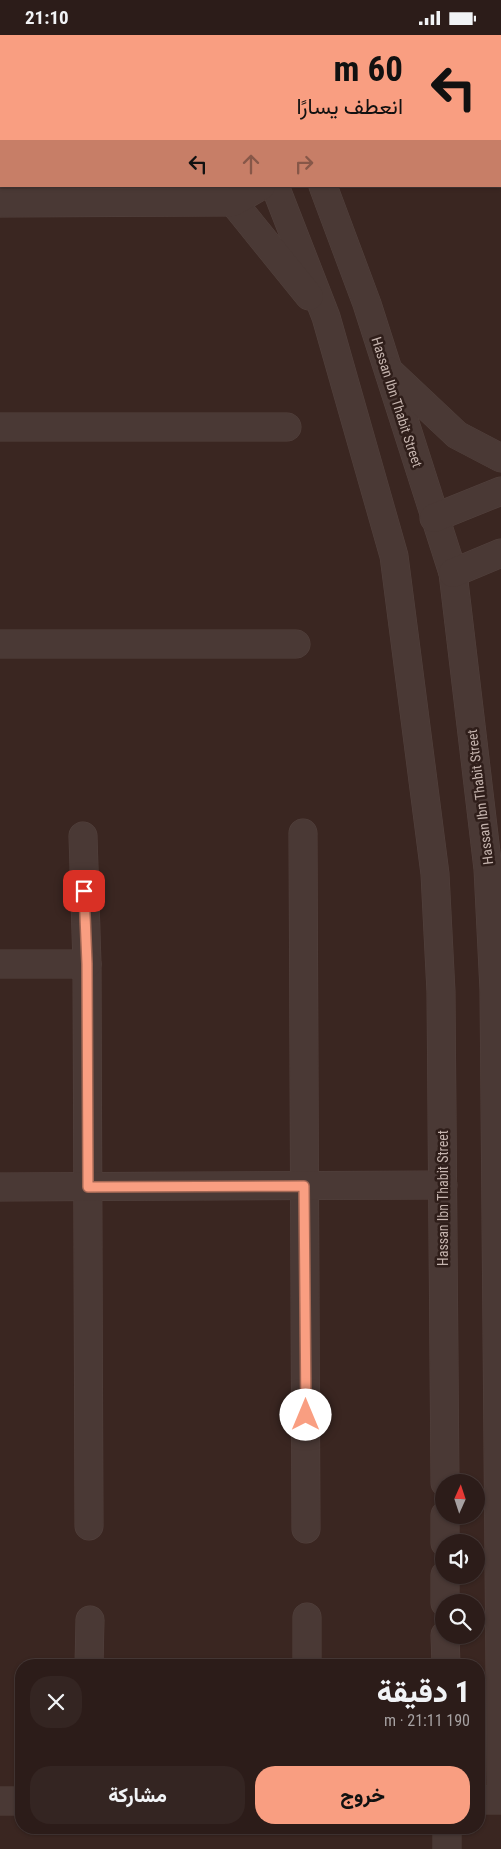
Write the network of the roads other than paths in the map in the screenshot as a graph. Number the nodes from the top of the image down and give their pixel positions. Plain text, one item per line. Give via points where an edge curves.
1 (259, 187) edge
2 (275, 187) edge
3 (323, 187) edge
4 (233, 202) junction
5 (0, 203) edge
6 (326, 317) junction
7 (386, 368) junction
8 (0, 427) edge
9 (287, 427) dead end
10 (501, 458) edge
11 (501, 491) edge
12 (434, 518) junction
13 (501, 553) edge
14 (453, 573) junction
15 (0, 644) edge
16 (296, 644) dead end
17 (303, 833) dead end
18 (82, 836) dead end
19 (0, 964) edge
20 (87, 964) junction
21 (443, 1185) junction
22 (304, 1186) junction
23 (0, 1187) edge
24 (88, 1187) junction
25 (445, 1474) edge
26 (90, 1526) dead end
27 (306, 1529) dead end
28 (307, 1617) dead end
29 (90, 1620) dead end
30 (446, 1644) edge
31 (89, 1659) edge
32 (307, 1659) edge
33 (446, 1659) edge
34 (501, 1789) edge
35 (501, 1800) edge
36 (0, 1801) edge
37 (15, 1801) edge
38 (485, 1801) edge
39 (447, 1834) edge
40 (447, 1849) edge

1 - 4 street
2 - 6 street, Hassan Ibn Thabit Street
3 - 7 street, Hassan Ibn Thabit Street
4 - 5 street
4 - 6 street
6 - 21 street, Hassan Ibn Thabit Street via 394,556 435,874 441,992
7 - 10 street via 457,435
7 - 12 street, Hassan Ibn Thabit Street
8 - 9 street
11 - 12 street
12 - 14 street, Hassan Ibn Thabit Street
13 - 14 street
14 - 34 street, Hassan Ibn Thabit Street via 488,869 494,990
15 - 16 street
17 - 22 street
18 - 20 street
19 - 20 street
20 - 24 street
21 - 22 street
21 - 25 street, Hassan Ibn Thabit Street
22 - 24 street
22 - 27 street
23 - 24 street
24 - 26 street
28 - 32 street
29 - 31 street
30 - 33 street
35 - 38 street
36 - 37 street
39 - 40 street

